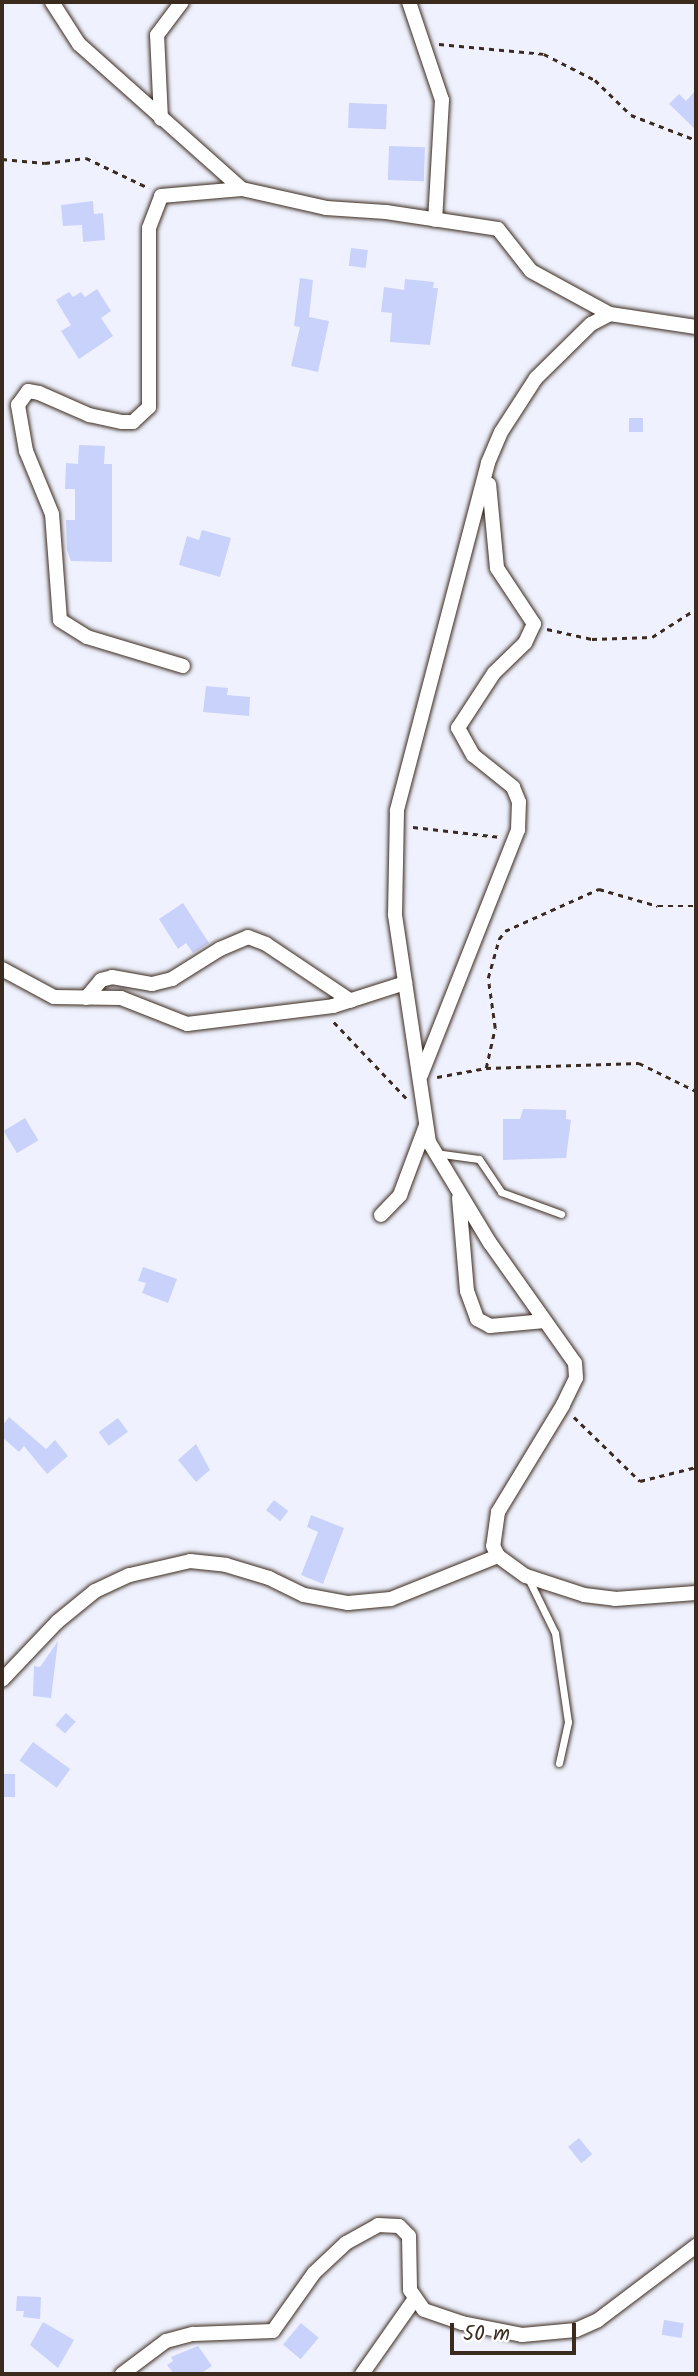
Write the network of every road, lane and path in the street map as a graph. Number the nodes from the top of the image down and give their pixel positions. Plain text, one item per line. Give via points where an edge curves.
1 (52, 2) edge
2 (182, 2) edge
3 (409, 2) edge
4 (421, 42) junction
5 (161, 119) junction
6 (696, 140) edge
7 (2, 159) edge
8 (242, 189) junction
9 (161, 195) junction
10 (435, 220) junction
11 (610, 314) junction
12 (696, 327) edge
13 (488, 463) junction
14 (696, 609) edge
15 (534, 624) junction
16 (183, 666) dead end
17 (396, 825) junction
18 (516, 839) junction
19 (696, 906) edge
20 (2, 969) edge
21 (405, 983) junction
22 (86, 998) junction
23 (351, 1001) junction
24 (320, 1007) junction
25 (486, 1068) junction
26 (421, 1078) junction
27 (696, 1091) edge
28 (424, 1123) junction
29 (434, 1153) junction
30 (458, 1190) junction
31 (561, 1214) dead end
32 (381, 1215) dead end
33 (545, 1321) junction
34 (563, 1405) junction
35 (696, 1467) edge
36 (498, 1556) junction
37 (526, 1576) junction
38 (696, 1593) edge
39 (2, 1680) edge
40 (559, 1763) dead end
41 (696, 2246) edge
42 (414, 2300) junction
43 (122, 2374) edge
44 (362, 2374) edge

1 - 5 street via 79,44
2 - 5 street via 157,34
3 - 4 street
4 - 6 path via 544,54 595,80 639,119
4 - 10 street via 442,100
5 - 8 street
7 - 9 path via 46,163 86,158
8 - 9 street
8 - 10 street via 326,208
9 - 16 street via 149,228 149,407 134,422 122,422 89,415 28,391 18,405 26,451 52,514 60,620 87,637
10 - 11 street via 498,229 531,271
11 - 12 street
11 - 13 street via 591,324 536,378
13 - 15 street via 494,559
13 - 17 street
14 - 15 path via 652,637 592,639
15 - 18 street via 525,643 494,673 458,728 473,755 516,792 520,809
17 - 18 path
17 - 21 street via 395,915
18 - 26 street
19 - 25 path via 657,905 599,889 505,932 488,978 495,1028
20 - 22 street via 54,997
21 - 23 street
21 - 26 street
22 - 23 street via 101,980 112,976 152,984 172,979 248,937 266,944
22 - 24 street via 121,998 187,1024
23 - 24 street
24 - 28 path
25 - 26 path
25 - 27 path via 639,1063
26 - 28 street
28 - 29 street
28 - 32 street via 400,1195
29 - 30 street
29 - 31 lane via 480,1159 501,1192
30 - 33 street
30 - 33 street via 467,1291 477,1319 490,1326
33 - 34 street via 575,1363 576,1378
34 - 35 path via 640,1481
34 - 36 street via 498,1512 491,1536
36 - 37 street
36 - 39 street via 391,1599 348,1603 304,1595 226,1565 190,1561 130,1575 96,1591 57,1622
37 - 38 street via 584,1595 615,1599
37 - 40 lane via 555,1633 568,1722
41 - 42 street via 598,2320 576,2330 522,2335 462,2323 424,2309
42 - 43 street via 409,2236 400,2226 378,2225 346,2243 314,2273 273,2331 193,2334 166,2341
42 - 44 street

